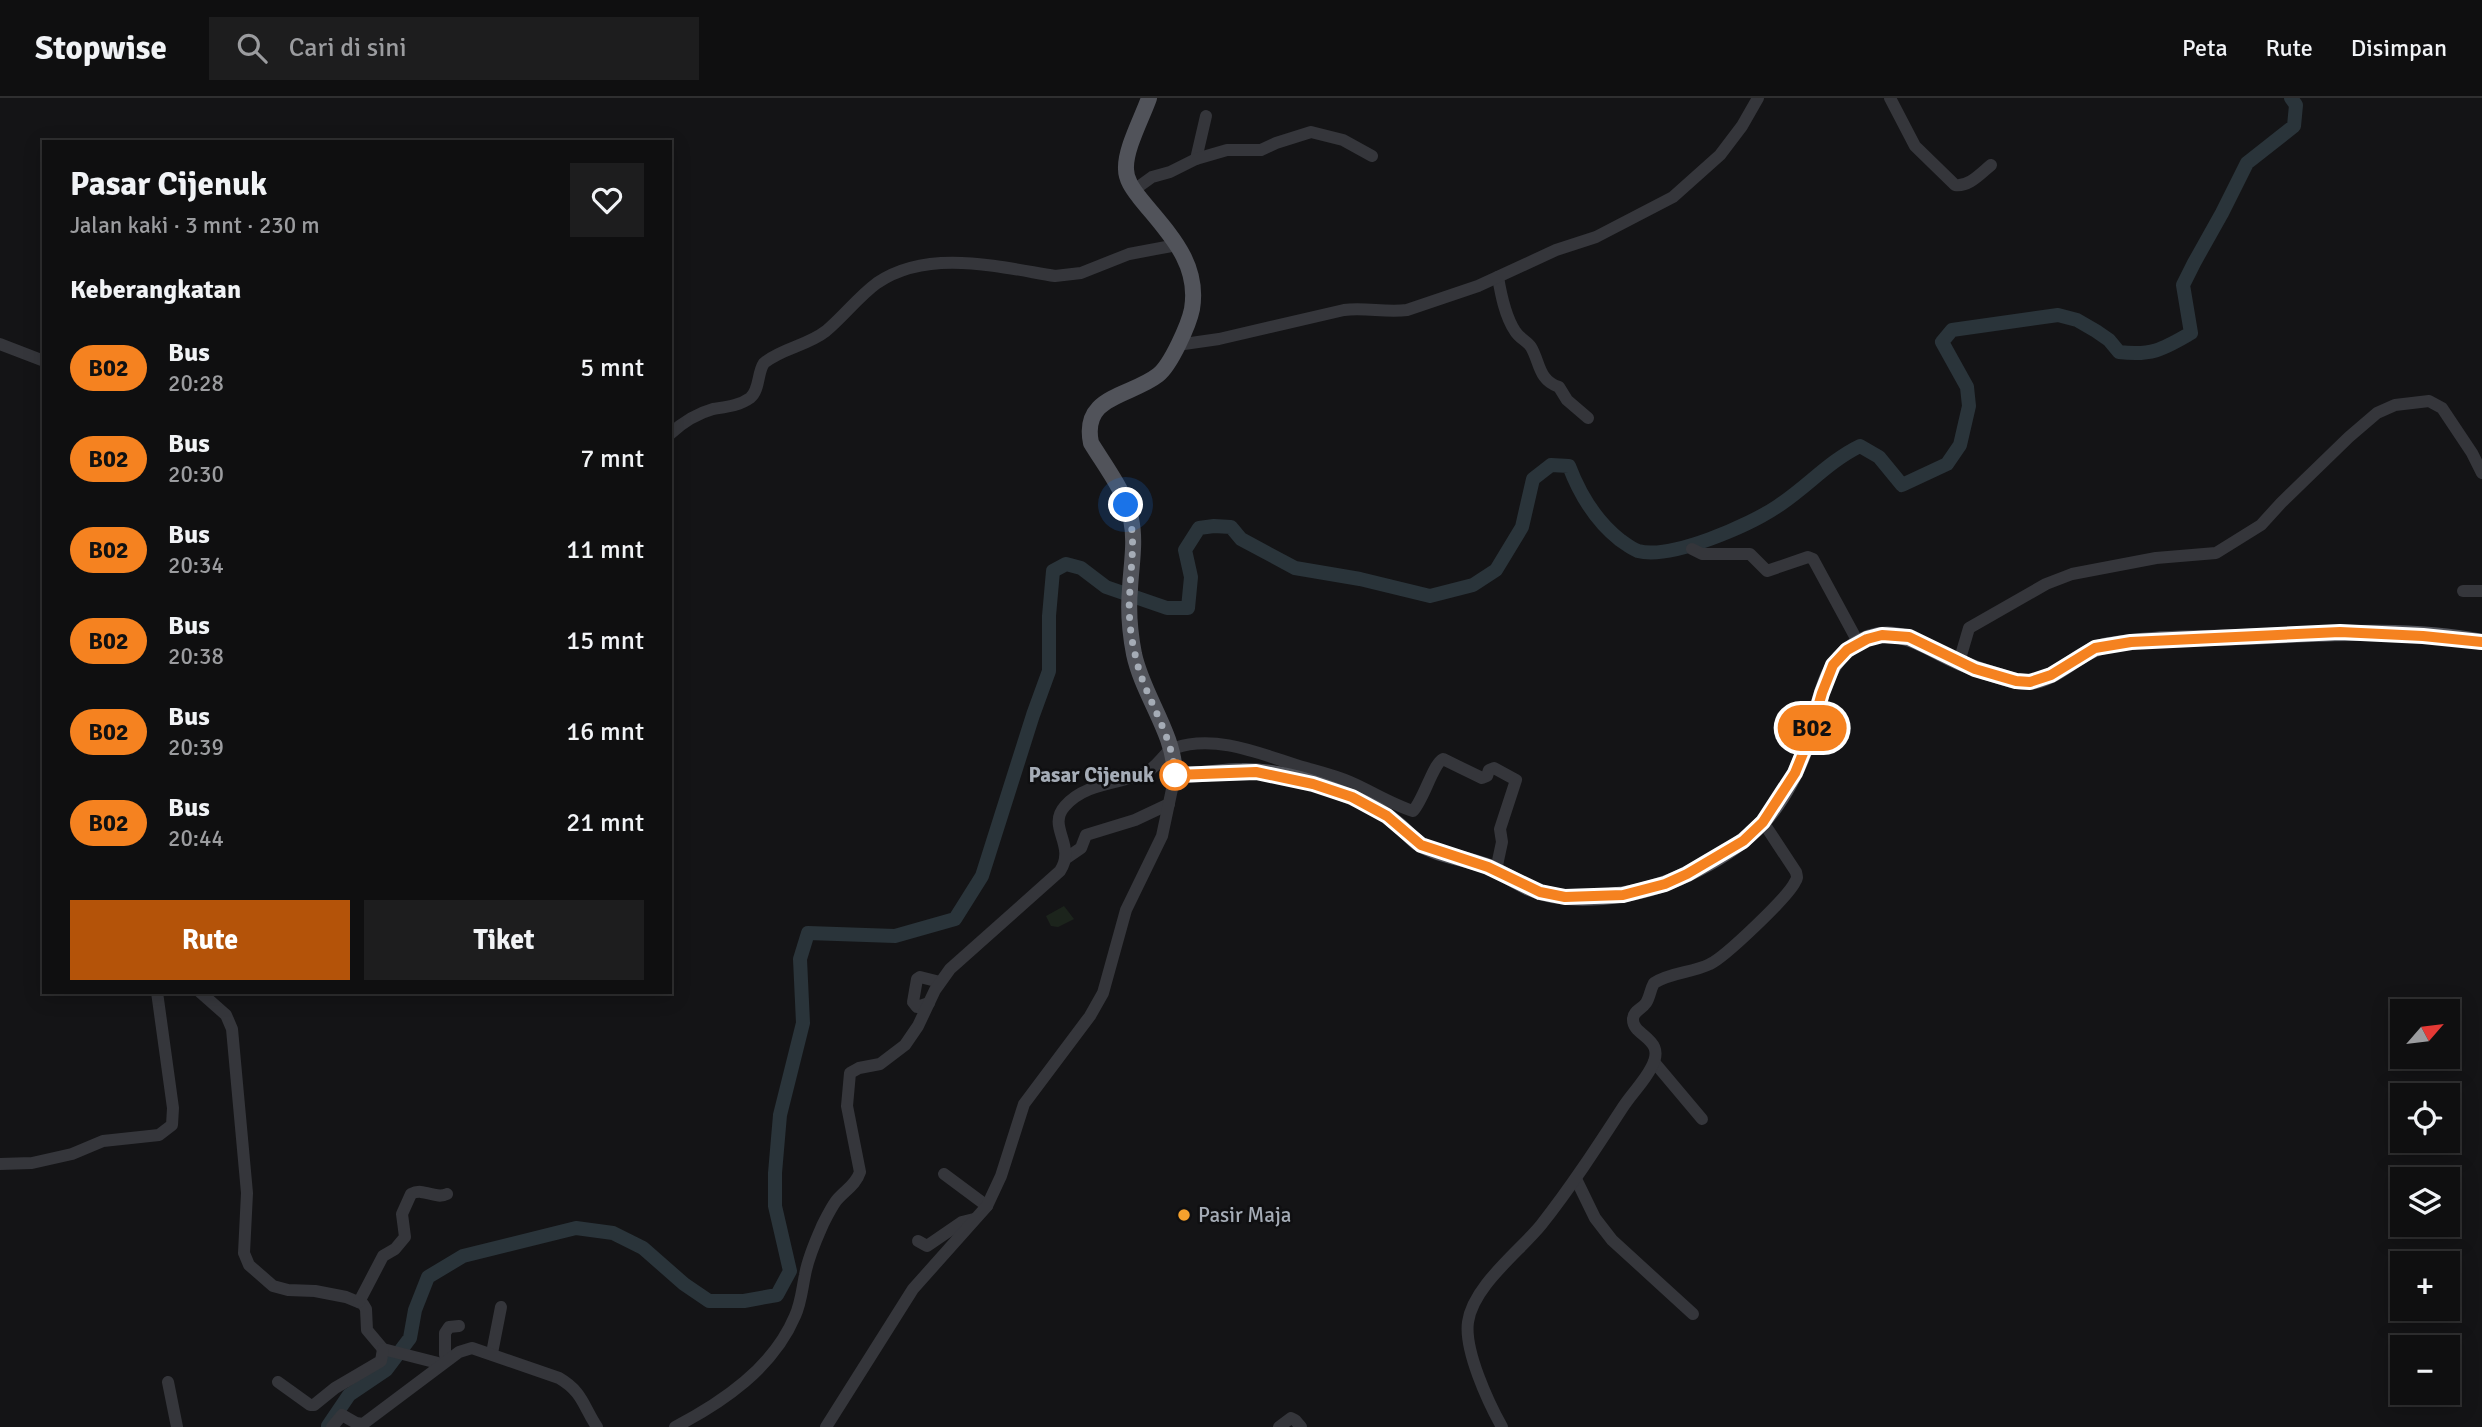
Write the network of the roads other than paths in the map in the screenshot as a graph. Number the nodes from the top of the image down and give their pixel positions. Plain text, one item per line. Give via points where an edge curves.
1 (1149, 98) edge
2 (1758, 98) edge
3 (1890, 98) edge
4 (1206, 116) dead end
5 (1372, 156) dead end
6 (1196, 159) junction
7 (1991, 165) dead end
8 (1134, 190) junction
9 (1178, 246) junction
10 (1498, 277) junction
11 (0, 344) edge
12 (1177, 345) junction
13 (42, 360) edge
14 (1588, 418) dead end
15 (672, 432) edge
16 (2482, 473) edge
17 (1692, 549) dead end
18 (2463, 591) dead end
19 (2482, 591) edge
20 (1858, 642) junction
21 (2482, 642) edge
22 (1959, 662) junction
23 (1172, 748) junction
24 (1175, 775) junction
25 (1169, 804) junction
26 (1763, 822) junction
27 (1065, 859) junction
28 (1498, 859) junction
29 (940, 982) junction
30 (157, 994) edge
31 (202, 994) edge
32 (929, 1003) junction
33 (1654, 1062) junction
34 (1702, 1119) dead end
35 (0, 1164) edge
36 (944, 1174) dead end
37 (1576, 1180) junction
38 (447, 1194) dead end
39 (986, 1206) junction
40 (976, 1219) junction
41 (918, 1241) dead end
42 (359, 1303) junction
43 (501, 1307) dead end
44 (1693, 1314) dead end
45 (459, 1326) dead end
46 (384, 1350) junction
47 (492, 1353) junction
48 (445, 1362) junction
49 (168, 1382) dead end
50 (278, 1382) dead end
51 (177, 1427) edge
52 (332, 1427) edge
53 (597, 1427) edge
54 (675, 1427) edge
55 (826, 1427) edge
56 (1279, 1427) edge
57 (1301, 1427) edge
58 (1502, 1427) edge

1 - 8 main road via 1125,165
2 - 10 street via 1720,155 1672,197 1596,237
3 - 7 street via 1916,146 1955,185 1962,186
4 - 6 street
5 - 6 street via 1343,140 1311,132 1261,150 1227,150
6 - 8 street via 1152,177
8 - 9 main road
9 - 12 main road via 1190,267 1193,285 1190,316
9 - 15 street via 1129,254 1072,275 947,262 905,268 862,295 825,332 764,363 749,398 700,413
10 - 12 street via 1407,310 1357,308
10 - 14 street via 1508,317 1516,335 1530,346 1538,370
11 - 13 street
12 - 23 main road via 1163,370 1107,400 1096,410 1090,426 1091,443 1131,517 1129,606 1134,653
16 - 22 street via 2449,417 2435,403 2383,409 2261,525 2239,540 2209,555 2131,562 2046,584 1969,628
17 - 20 street via 1702,554 1750,554 1767,571 1814,559
18 - 19 street
20 - 22 main road via 1899,635
20 - 26 main road via 1833,665 1795,773
21 - 22 main road via 2340,632 2131,642 2095,648 2051,675 2030,682
23 - 24 main road
23 - 27 street via 1147,773 1102,784 1064,808 1058,826
23 - 28 street via 1204,743 1244,749 1347,780 1413,811 1440,759 1482,778 1494,768 1516,780 1500,829
24 - 25 street
24 - 28 main road via 1256,772 1313,784 1379,811 1421,845
25 - 27 street via 1086,835 1081,849
25 - 39 street via 1162,836 1126,910 1103,993 1024,1104 1001,1176
26 - 28 main road via 1743,841 1687,874 1623,895 1552,895 1528,887
26 - 33 street via 1796,872 1796,881 1717,960 1654,983 1633,1020 1654,1046
27 - 29 street via 1060,871
29 - 32 street
29 - 32 street via 917,979 913,1002 917,1007
30 - 35 street via 173,1108 169,1129 159,1135 103,1141 39,1162
31 - 42 street via 226,1016 232,1029 247,1193 246,1260 272,1286
32 - 54 street via 905,1045 880,1064 851,1071 847,1106 860,1172 829,1211 818,1235 795,1318 736,1390
33 - 34 street
33 - 37 street
36 - 39 street
37 - 44 street via 1612,1240
37 - 58 street via 1490,1279 1470,1312 1469,1345
38 - 42 street via 411,1194 402,1213 405,1237 383,1256
39 - 40 street
40 - 41 street via 962,1222 927,1246
40 - 55 street via 913,1289
42 - 46 street via 366,1309 368,1333
43 - 47 street
45 - 48 street via 449,1327 445,1333
46 - 48 street
46 - 50 street via 381,1361 314,1405
47 - 48 street via 463,1349
47 - 53 street via 571,1385
48 - 52 street via 363,1424 342,1415
49 - 51 street
56 - 57 street via 1291,1418

